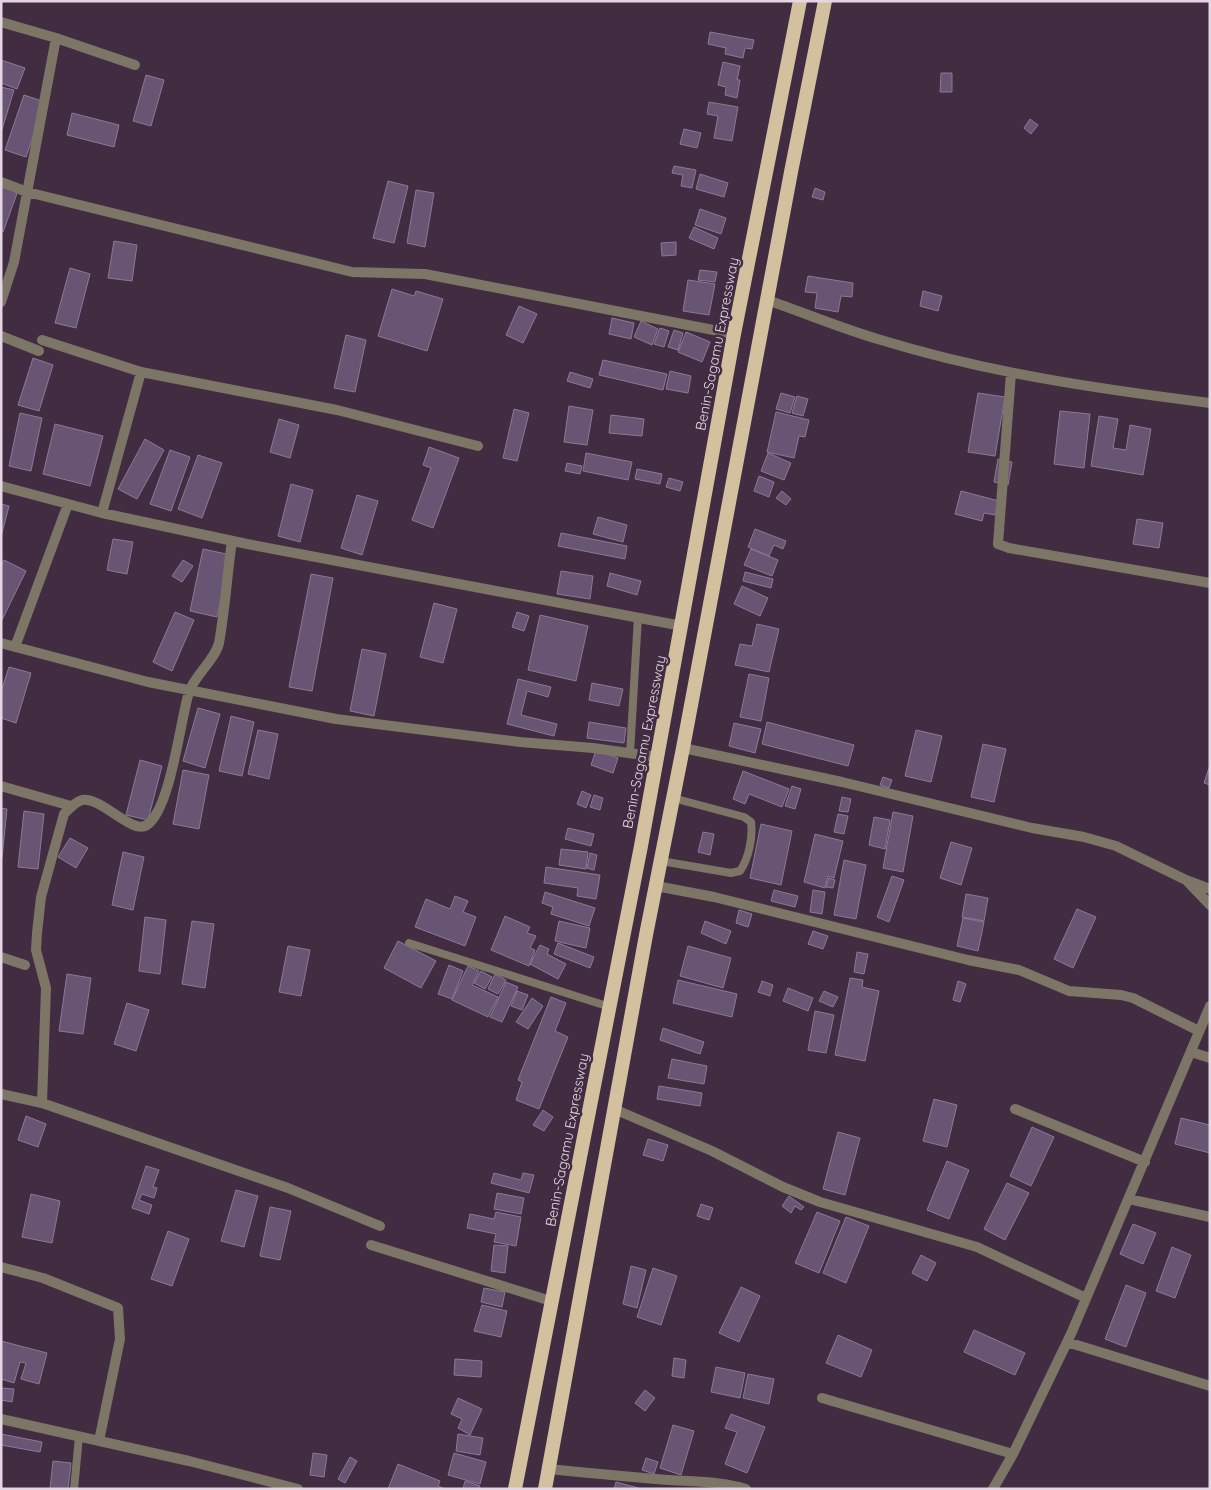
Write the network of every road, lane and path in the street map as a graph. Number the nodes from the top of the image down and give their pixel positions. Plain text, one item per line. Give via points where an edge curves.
1 (800, 1) edge
2 (825, 1) edge
3 (1, 22) edge
4 (56, 38) junction
5 (135, 65) dead end
6 (1, 182) edge
7 (27, 192) junction
8 (767, 300) junction
9 (1, 302) edge
10 (734, 334) junction
11 (1, 336) edge
12 (42, 340) dead end
13 (38, 351) dead end
14 (140, 372) junction
15 (1010, 373) junction
16 (1210, 403) edge
17 (478, 446) dead end
18 (1, 486) edge
19 (68, 504) junction
20 (102, 513) junction
21 (232, 541) junction
22 (1210, 583) edge
23 (638, 617) junction
24 (682, 626) junction
25 (1, 643) edge
26 (15, 647) junction
27 (190, 690) junction
28 (683, 748) junction
29 (630, 753) junction
30 (657, 757) junction
31 (1, 786) edge
32 (673, 798) junction
33 (71, 806) junction
34 (661, 860) junction
35 (1186, 880) junction
36 (656, 886) junction
37 (1210, 889) edge
38 (1210, 905) edge
39 (409, 944) dead end
40 (1, 958) edge
41 (25, 965) dead end
42 (1210, 1006) edge
43 (610, 1007) junction
44 (1199, 1031) junction
45 (1191, 1052) junction
46 (1210, 1058) edge
47 (1, 1094) edge
48 (42, 1103) junction
49 (614, 1109) junction
50 (1015, 1109) dead end
51 (1145, 1162) junction
52 (1129, 1199) junction
53 (1210, 1217) edge
54 (380, 1226) dead end
55 (371, 1245) dead end
56 (1, 1267) edge
57 (1086, 1298) junction
58 (551, 1301) junction
59 (1067, 1342) junction
60 (1210, 1386) edge
61 (822, 1398) dead end
62 (1, 1419) edge
63 (79, 1437) junction
64 (99, 1441) junction
65 (1013, 1454) junction
66 (549, 1469) junction
67 (74, 1489) edge
68 (298, 1489) edge
69 (516, 1489) edge
70 (545, 1489) edge
71 (746, 1489) edge
72 (992, 1489) edge

1 - 10 highway, Benin-Sagamu Expressway
2 - 8 highway
3 - 4 street
4 - 5 street
4 - 7 street
6 - 7 street
7 - 9 street via 14,262
7 - 10 street via 352,272 425,274
8 - 15 street via 881,340
8 - 28 highway
10 - 24 highway, Benin-Sagamu Expressway
11 - 13 street
12 - 14 street
14 - 17 street via 337,410
14 - 20 street
15 - 16 street
15 - 22 street via 998,544
18 - 19 street
19 - 20 street
19 - 26 street
20 - 21 street
21 - 23 street
21 - 27 street via 218,646
23 - 24 street
23 - 29 lane
24 - 30 highway, Benin-Sagamu Expressway
25 - 26 street
26 - 27 street
27 - 29 street via 336,720
27 - 33 street via 169,780 154,817 146,825 131,824 93,802 82,800
28 - 32 highway
28 - 35 street via 1084,837 1116,846
29 - 30 street
30 - 43 highway, Benin-Sagamu Expressway
31 - 33 street
32 - 34 highway
32 - 34 lane via 744,817 750,822 752,831 740,871 731,873
33 - 48 street via 64,814 41,897 37,933 36,950 46,988
34 - 36 highway
35 - 37 street
35 - 38 street
36 - 44 street via 1018,970 1069,991 1133,998
36 - 49 highway
39 - 43 lane
40 - 41 street
42 - 44 street
43 - 58 highway, Benin-Sagamu Expressway
44 - 45 street
45 - 46 street
45 - 51 street
47 - 48 street
48 - 54 street via 288,1188
49 - 57 street via 820,1202 977,1248
49 - 66 highway
50 - 51 street
51 - 52 street
52 - 53 street
52 - 57 street
55 - 58 street
56 - 64 street via 43,1278 118,1308 120,1339
57 - 59 street
58 - 69 highway, Benin-Sagamu Expressway
59 - 60 street
59 - 65 street
61 - 65 street
62 - 63 street
63 - 64 street
63 - 67 lane
64 - 68 street
65 - 72 street
66 - 70 highway
66 - 71 street via 713,1481

